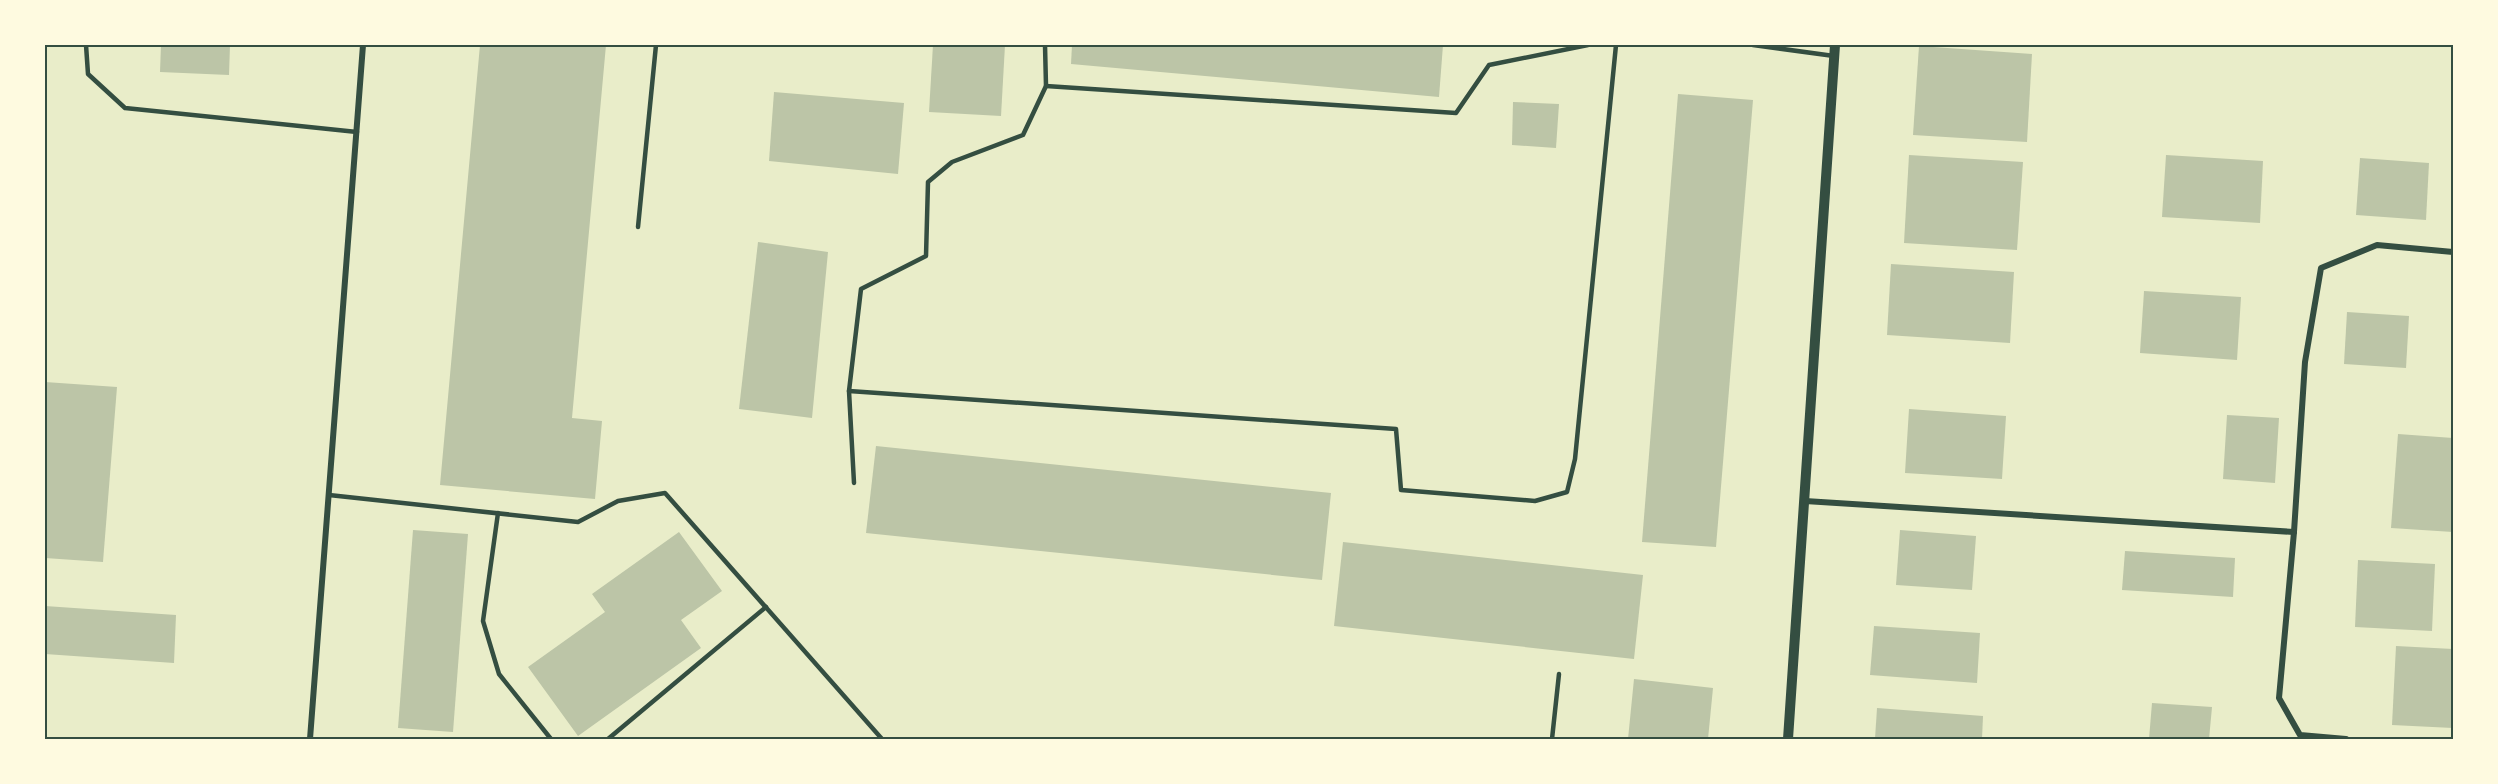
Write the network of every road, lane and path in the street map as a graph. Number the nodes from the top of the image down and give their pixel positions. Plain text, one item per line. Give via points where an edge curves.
1 (86, 45) edge
2 (363, 45) edge
3 (656, 45) edge
4 (1046, 45) edge
5 (1588, 45) edge
6 (1616, 45) edge
7 (1754, 45) edge
8 (1835, 50) edge
9 (1046, 86) junction
10 (357, 132) junction
11 (638, 227) dead end
12 (2453, 252) edge
13 (849, 391) junction
14 (854, 483) dead end
15 (329, 495) junction
16 (1805, 501) junction
17 (498, 513) junction
18 (2294, 532) junction
19 (766, 607) junction
20 (1559, 674) dead end
21 (878, 734) junction
22 (310, 739) edge
23 (551, 739) edge
24 (608, 739) edge
25 (872, 739) edge
26 (882, 739) edge
27 (1552, 739) edge
28 (1788, 739) edge
29 (2346, 739) edge

1 - 10 lane via 88,74 125,108
2 - 10 street
3 - 11 lane
4 - 9 lane
5 - 9 lane via 1489,65 1456,113
6 - 13 lane via 1575,459 1567,492 1535,501 1401,490 1396,429
7 - 8 lane
8 - 16 street
9 - 13 lane via 1023,135 952,162 928,182 926,256 861,289
10 - 15 street
12 - 18 street via 2378,245 2321,268 2305,363
13 - 14 lane
15 - 17 lane
15 - 22 street
16 - 18 street
16 - 28 street
17 - 19 lane via 578,522 618,501 665,493
17 - 23 lane via 483,621 500,674
18 - 29 street via 2279,698 2300,735
19 - 21 lane
19 - 24 lane
20 - 27 lane
21 - 25 lane
21 - 26 lane

